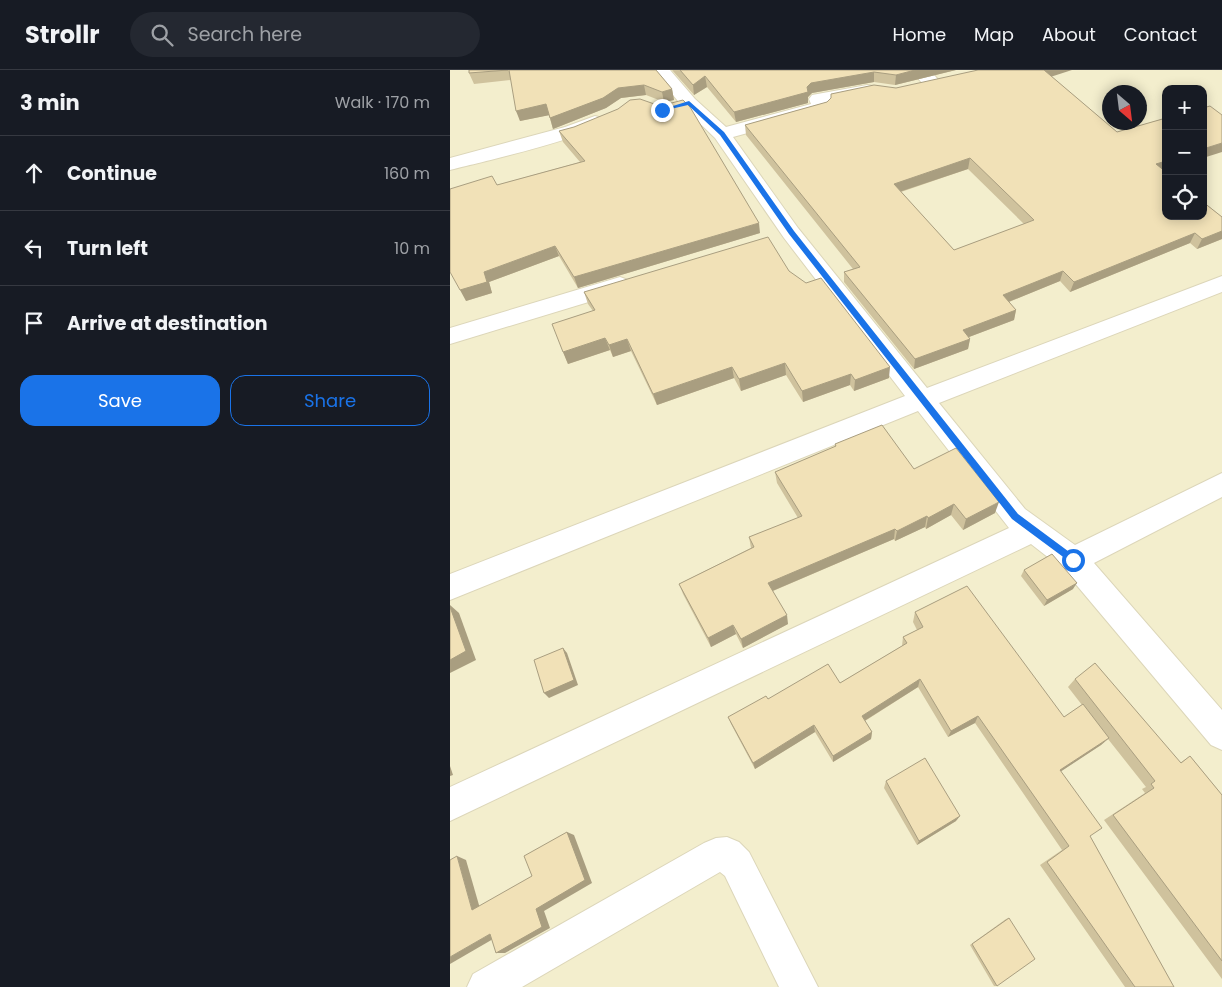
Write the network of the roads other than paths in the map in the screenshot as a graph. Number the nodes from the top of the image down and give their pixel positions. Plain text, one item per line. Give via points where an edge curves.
1 (661, 70) edge
2 (926, 76) edge
3 (951, 78) edge
4 (914, 88) edge
5 (881, 90) edge
6 (611, 115) edge
7 (722, 134) junction
8 (450, 164) edge
9 (640, 279) edge
10 (1222, 284) edge
11 (450, 336) edge
12 (923, 399) junction
13 (1222, 484) edge
14 (1033, 530) junction
15 (1073, 560) junction
16 (450, 587) edge
17 (1222, 734) edge
18 (450, 804) edge
19 (486, 987) edge
20 (799, 987) edge

1 - 7 street via 680,105
2 - 3 street
2 - 4 street via 931,85
5 - 7 street via 818,99 821,107
6 - 8 street via 572,131
7 - 12 street via 782,236
9 - 11 street
10 - 12 street
12 - 14 street via 1015,516
12 - 16 street
13 - 15 street
14 - 15 street
14 - 18 street
15 - 17 street
19 - 20 street via 716,855 727,854 737,864

